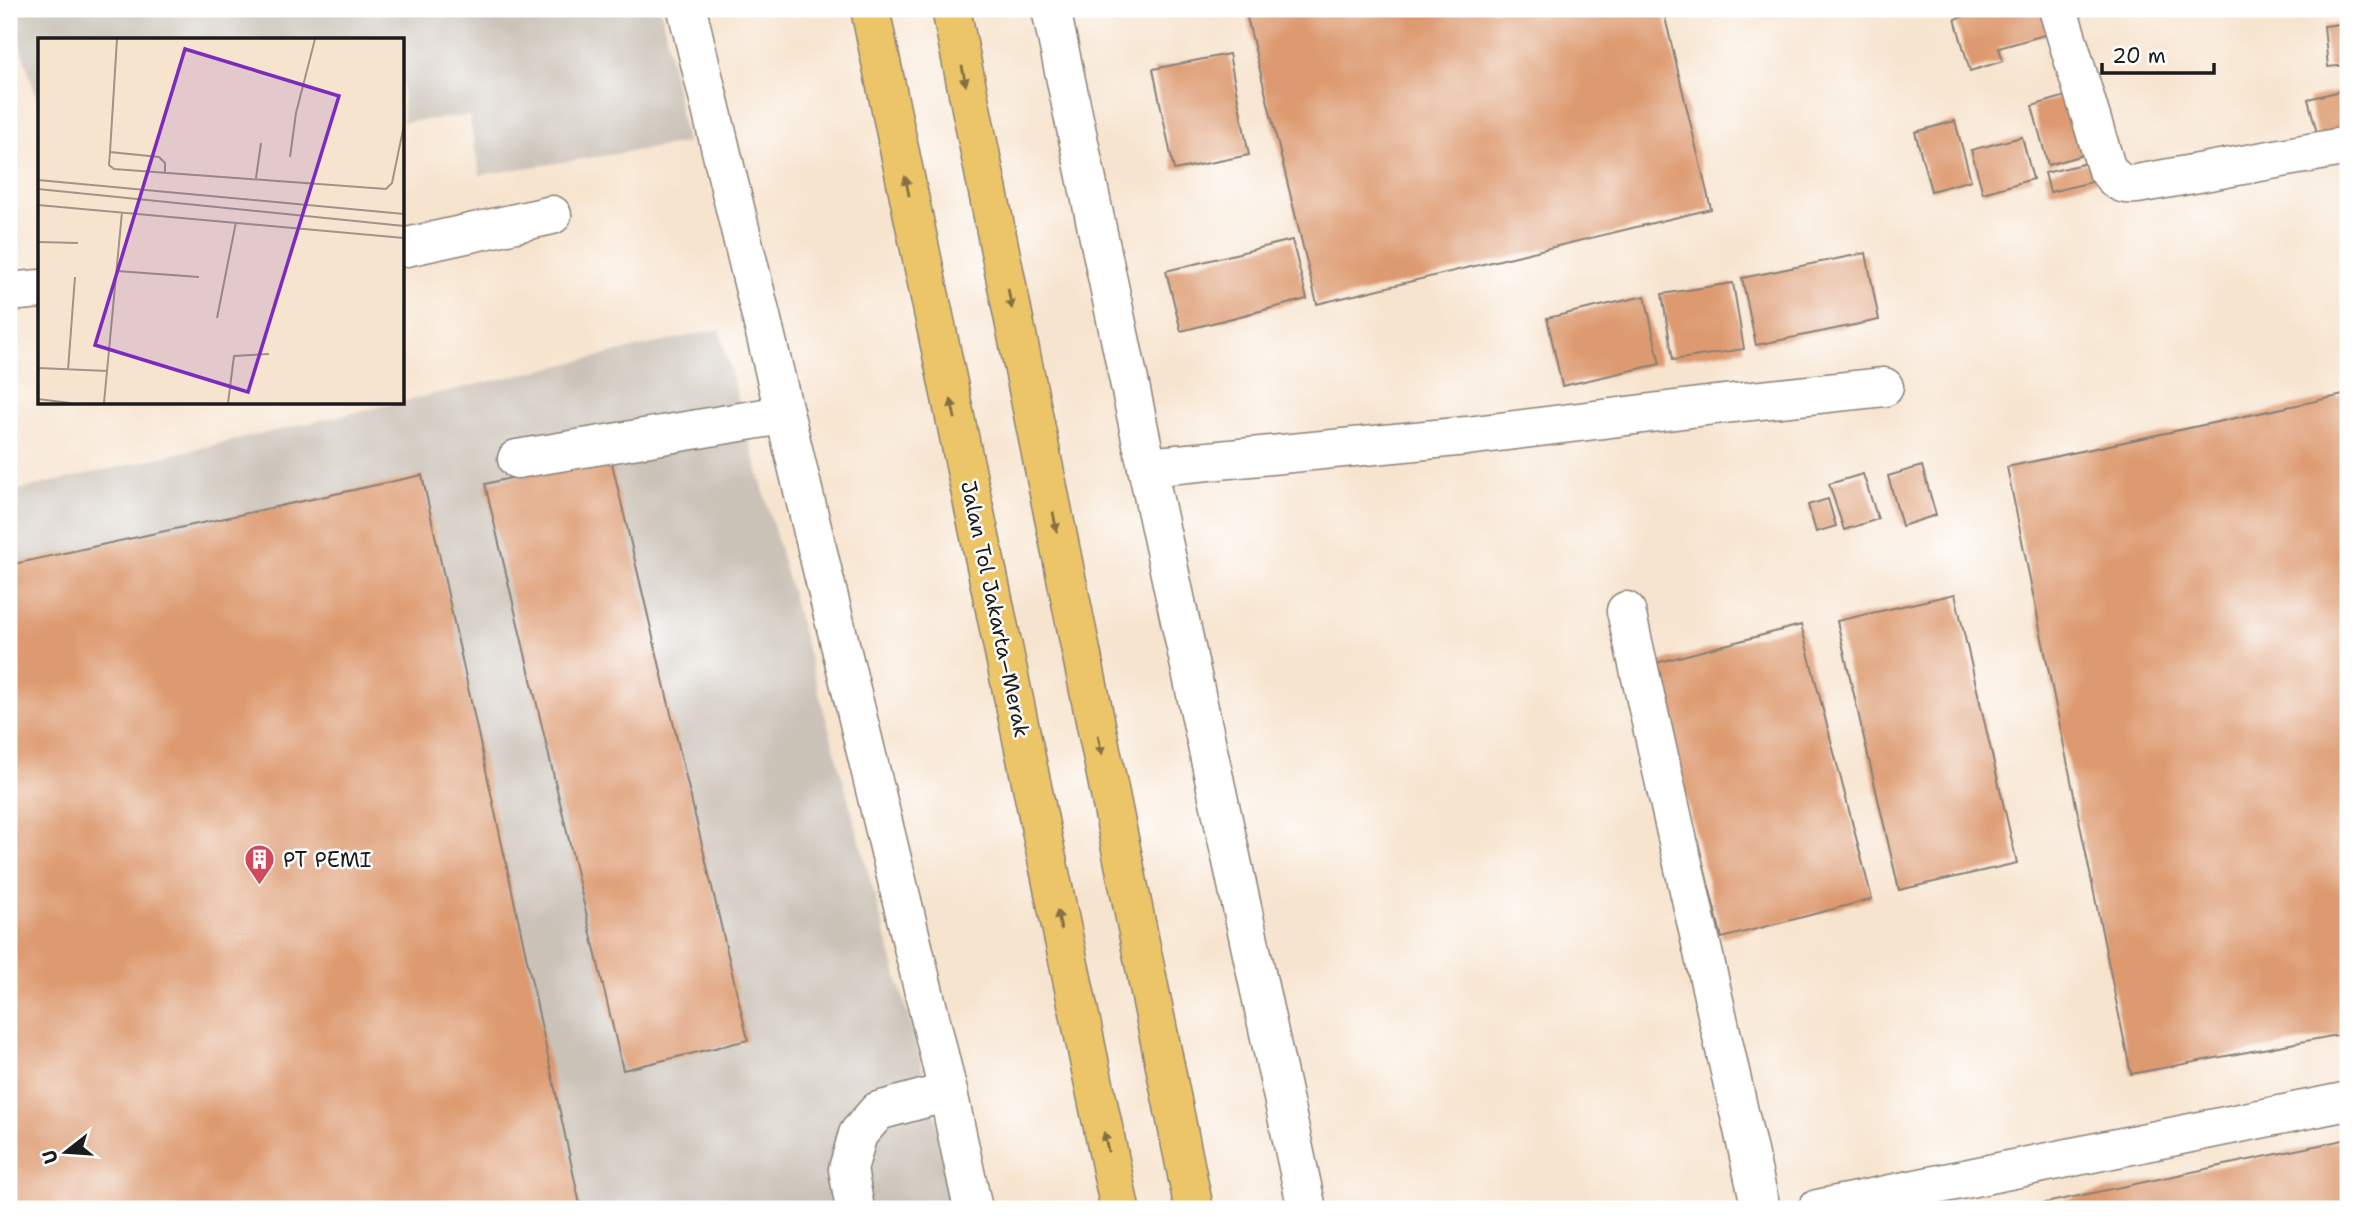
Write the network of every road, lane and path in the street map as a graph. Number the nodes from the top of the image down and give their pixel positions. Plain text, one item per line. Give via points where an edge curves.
1 (687, 9) edge
2 (870, 9) edge
3 (951, 9) edge
4 (1051, 9) edge
5 (2058, 9) edge
6 (2348, 146) edge
7 (552, 215) dead end
8 (404, 248) edge
9 (38, 289) edge
10 (9, 292) edge
11 (1884, 387) dead end
12 (783, 415) junction
13 (517, 459) dead end
14 (1147, 467) junction
15 (1626, 611) dead end
16 (947, 1092) junction
17 (2348, 1101) edge
18 (855, 1209) edge
19 (973, 1209) edge
20 (1120, 1209) edge
21 (1194, 1209) edge
22 (1307, 1209) edge
23 (1761, 1209) edge
24 (1817, 1209) edge

1 - 12 street
20 -> 2 highway, Jalan Tol Jakarta–Merak
3 -> 21 highway
4 - 14 street
5 - 6 street via 2106,167 2114,179 2137,184
7 - 8 street
9 - 10 street
11 - 14 street via 1467,436
12 - 13 street
12 - 16 street
14 - 22 street
15 - 23 street
16 - 18 street via 878,1111 858,1134 848,1169
16 - 19 street
17 - 24 street

